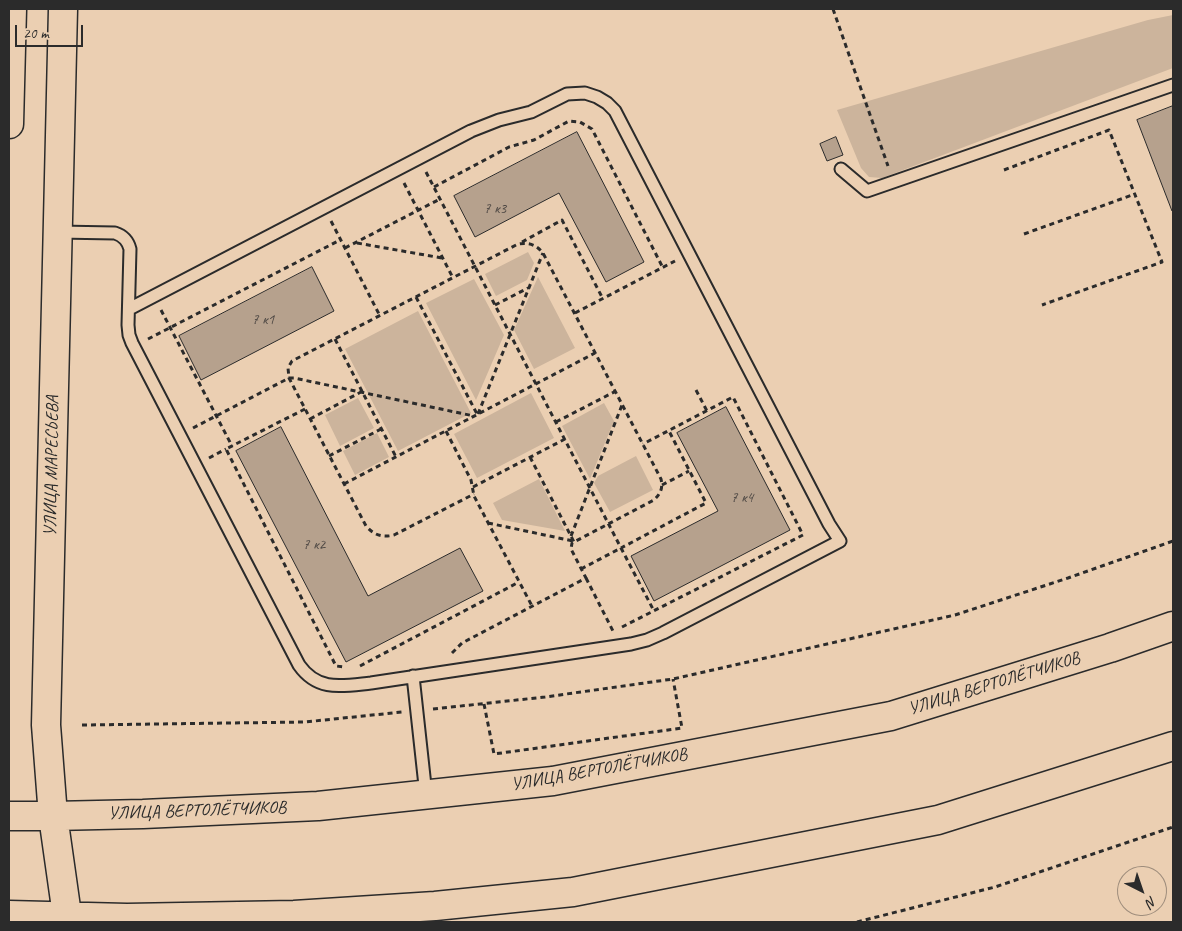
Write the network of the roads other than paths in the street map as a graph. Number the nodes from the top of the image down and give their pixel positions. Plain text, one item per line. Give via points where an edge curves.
1 (12, 9) edge
2 (63, 9) edge
3 (1173, 85) edge
4 (9, 124) edge
5 (841, 169) dead end
6 (58, 232) junction
7 (128, 309) junction
8 (1173, 626) edge
9 (413, 676) junction
10 (1173, 746) edge
11 (426, 795) junction
12 (9, 816) edge
13 (53, 816) junction
14 (9, 915) edge
15 (68, 920) edge

1 - 4 street
2 - 6 street, УЛИЦА МАРЕСЬЕВА
3 - 5 lane via 867,191
6 - 7 lane via 115,233 125,238 130,249
6 - 13 street, УЛИЦА МАРЕСЬЕВА via 46,725
7 - 9 lane via 128,331 134,347 304,672 315,681 331,686
7 - 9 lane via 476,129 531,112 567,94 597,97 615,111 840,541 647,640
8 - 11 street, УЛИЦА ВЕРТОЛЁТЧИКОВ via 891,716 553,781
9 - 11 lane
10 - 15 street via 938,820 573,892 435,906 294,915
11 - 13 street, УЛИЦА ВЕРТОЛЁТЧИКОВ via 318,806
12 - 13 street, УЛИЦА ВЕРТОЛЁТЧИКОВ
13 - 15 street, УЛИЦА МАРЕСЬЕВА
14 - 15 street

